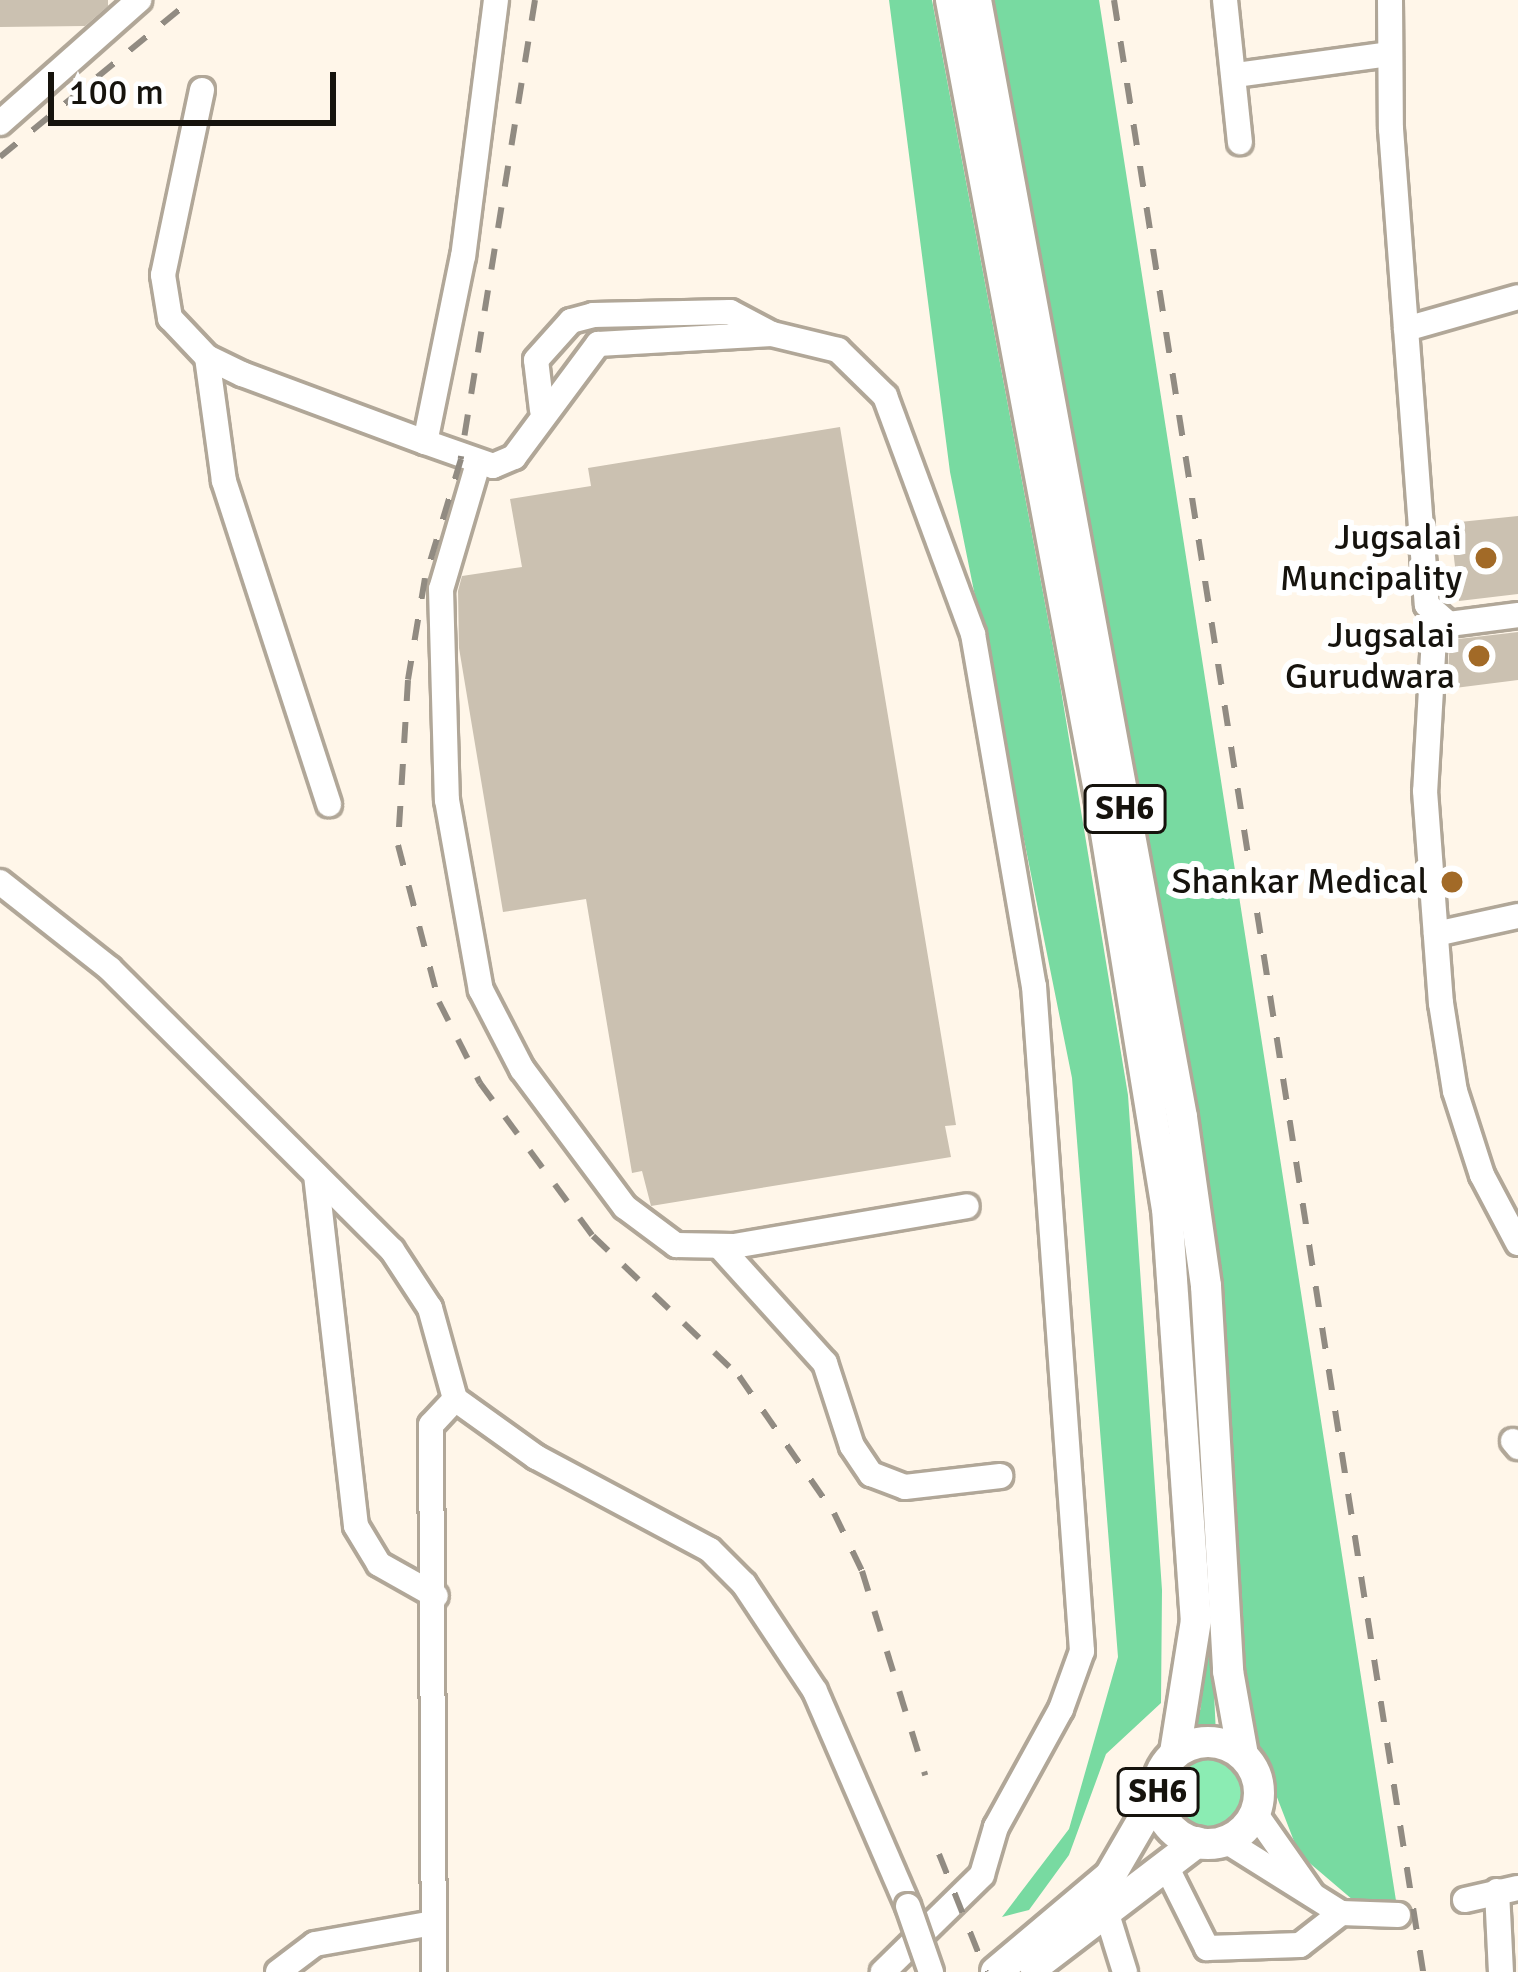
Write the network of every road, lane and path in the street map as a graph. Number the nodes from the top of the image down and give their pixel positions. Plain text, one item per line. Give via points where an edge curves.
1 (139, 0) edge
2 (496, 0) edge
3 (951, 0) edge
4 (976, 0) edge
5 (1225, 0) edge
6 (1390, 0) edge
7 (1390, 55) junction
8 (1236, 75) junction
9 (202, 90) dead end
10 (0, 123) edge
11 (1240, 142) dead end
12 (1518, 297) edge
13 (1406, 328) junction
14 (772, 334) junction
15 (207, 357) junction
16 (542, 410) junction
17 (425, 442) junction
18 (477, 467) junction
19 (1518, 615) edge
20 (1435, 620) junction
21 (329, 804) dead end
22 (0, 882) edge
23 (1518, 916) edge
24 (1436, 934) junction
25 (316, 1175) junction
26 (967, 1206) dead end
27 (1518, 1243) edge
28 (721, 1248) junction
29 (455, 1399) junction
30 (1000, 1476) dead end
31 (436, 1596) junction
32 (1175, 1753) junction
33 (1243, 1756) junction
34 (1157, 1795) junction
35 (1256, 1813) junction
36 (1211, 1842) junction
37 (1166, 1865) junction
38 (1507, 1889) edge
39 (1312, 1894) junction
40 (1465, 1900) dead end
41 (1106, 1912) junction
42 (1341, 1912) junction
43 (1398, 1915) dead end
44 (433, 1923) junction
45 (278, 1972) edge
46 (434, 1972) edge
47 (883, 1972) edge
48 (932, 1972) edge
49 (996, 1972) edge
50 (1027, 1972) edge
51 (1125, 1972) edge
52 (1501, 1972) edge

1 - 10 street
2 - 17 street via 463,256
3 - 32 main road, SH6 via 1168,1208 1196,1620
4 - 33 main road, SH6 via 1185,1138 1206,1286 1228,1671
5 - 8 street
6 - 7 street
7 - 8 street
7 - 13 street
8 - 11 street
9 - 15 street via 162,290 170,318
12 - 13 street
13 - 20 street via 1427,605
14 - 16 street via 598,344
14 - 16 street via 730,312 690,308 580,317 536,360
14 - 47 street via 838,350 874,378 973,634 1034,986 1084,1599 1076,1675 1004,1810 982,1875
15 - 17 street
15 - 21 street via 224,481
16 - 18 street via 514,458
17 - 18 street
18 - 28 street via 440,589 440,628 447,800 482,990 522,1070 625,1207 676,1245
19 - 20 street
20 - 24 street via 1425,791
22 - 25 street via 110,969
23 - 24 street
24 - 27 street via 1455,1091 1482,1175
25 - 29 street via 413,1274
25 - 31 street via 356,1526 379,1564
26 - 28 street
28 - 30 street via 825,1363 852,1446 871,1474 905,1487
29 - 31 street via 431,1425
29 - 48 street, bridge via 536,1457 710,1550 744,1584 815,1690
31 - 44 street
32 - 33 main road, SH6 via 1210,1742
32 - 34 main road, SH6
33 - 35 main road, SH6 via 1260,1792
34 - 36 main road, SH6 via 1169,1825
34 - 49 main road, SH6 via 1110,1876
35 - 36 main road, SH6
35 - 39 street
36 - 37 main road, SH6
36 - 39 street
37 - 41 main road, SH6
37 - 42 street via 1207,1948 1300,1945
38 - 40 street
38 - 52 street
39 - 42 street
41 - 50 main road, SH6
41 - 51 street
42 - 43 street
44 - 45 street via 315,1944
44 - 46 street

